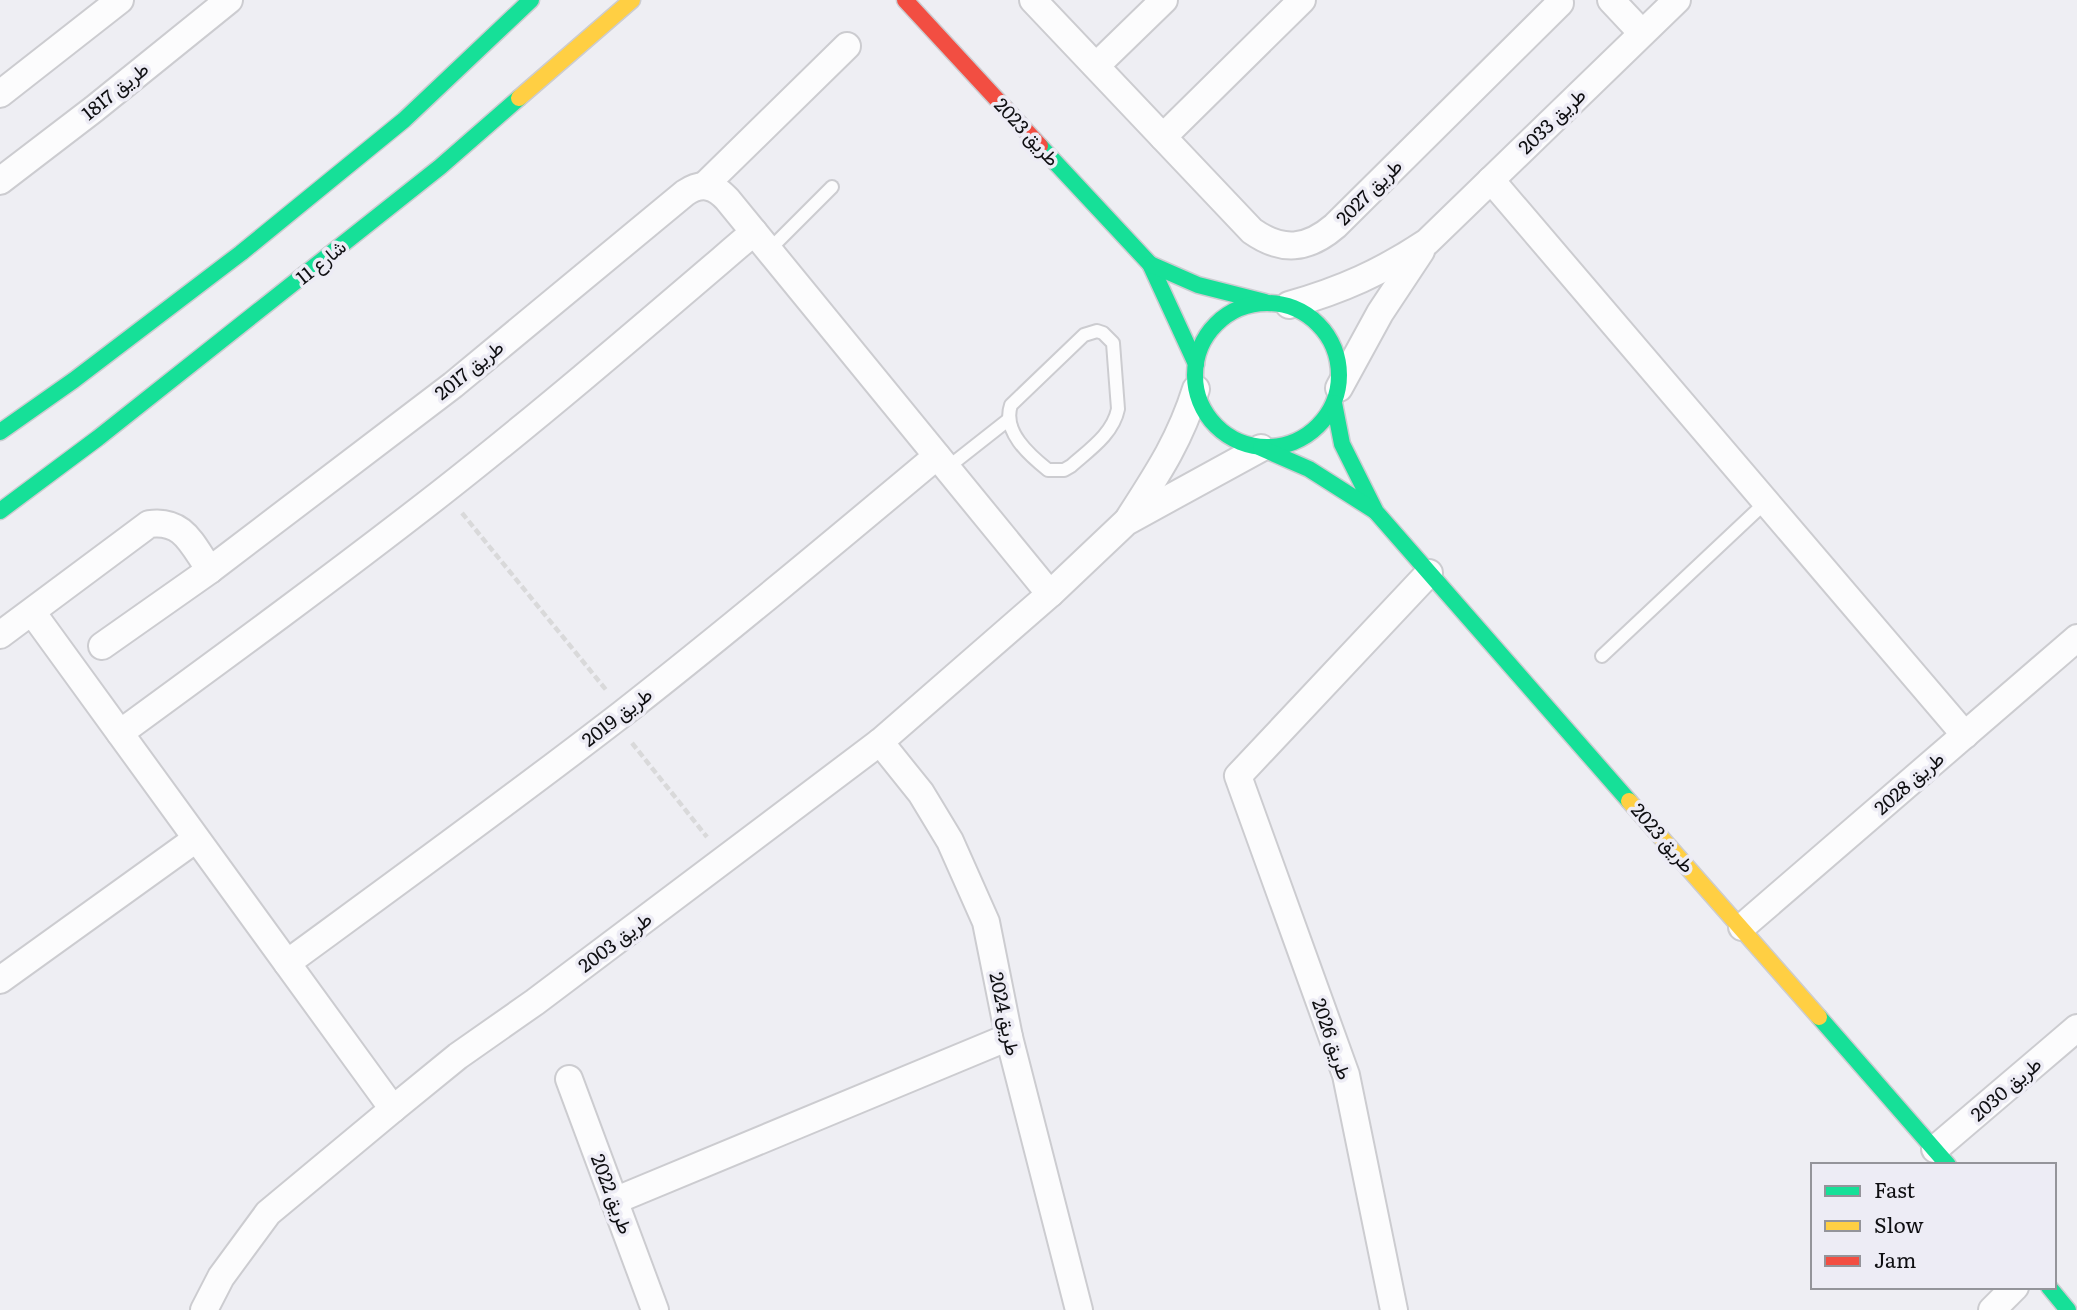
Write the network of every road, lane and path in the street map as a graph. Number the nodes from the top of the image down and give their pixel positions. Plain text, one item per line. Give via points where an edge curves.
1 (120, 0) edge
2 (229, 0) edge
3 (531, 0) edge
4 (632, 0) edge
5 (905, 0) edge
6 (1033, 0) edge
7 (1164, 0) edge
8 (1302, 0) edge
9 (1611, 0) edge
10 (1677, 0) edge
11 (1560, 3) dead end
12 (1643, 33) junction
13 (847, 46) dead end
14 (1096, 66) junction
15 (0, 94) edge
16 (1163, 137) junction
17 (1491, 180) junction
18 (0, 181) edge
19 (704, 186) junction
20 (832, 187) dead end
21 (761, 241) junction
22 (1427, 242) junction
23 (1150, 264) junction
24 (1277, 304) junction
25 (1196, 376) junction
26 (1336, 396) junction
27 (1008, 420) junction
28 (0, 432) edge
29 (1261, 448) junction
30 (942, 462) junction
31 (443, 491) junction
32 (1768, 501) junction
33 (0, 511) edge
34 (1376, 512) junction
35 (1126, 522) junction
36 (210, 570) junction
37 (1429, 573) junction
38 (1050, 594) junction
39 (32, 612) junction
40 (0, 635) edge
41 (2077, 638) edge
42 (103, 646) dead end
43 (1602, 656) dead end
44 (619, 716) junction
45 (120, 733) junction
46 (1965, 734) junction
47 (880, 742) junction
48 (197, 839) junction
49 (725, 859) junction
50 (1742, 927) junction
51 (287, 963) junction
52 (0, 981) edge
53 (2077, 1028) edge
54 (1009, 1037) junction
55 (569, 1079) dead end
56 (393, 1109) junction
57 (1942, 1157) edge
58 (614, 1201) junction
59 (2013, 1289) edge
60 (2051, 1289) edge
61 (204, 1310) edge
62 (655, 1310) edge
63 (1079, 1310) edge
64 (1394, 1310) edge
65 (1992, 1310) edge
66 (2068, 1310) edge

1 - 15 street
2 - 18 street, طريق 1817
3 - 28 street via 404,120 263,235
4 - 33 street, شارع 11 via 440,167
5 - 23 street, طريق 2023
6 - 14 street, طريق 2027
7 - 14 street
8 - 16 street
9 - 12 street
10 - 12 street, طريق 2033
11 - 16 street, طريق 2027 via 1335,226 1309,243 1279,244 1252,231
12 - 17 street, طريق 2033
13 - 19 street, طريق 2017
14 - 16 street, طريق 2027
17 - 22 street, طريق 2033
17 - 32 street
19 - 21 street via 713,187 727,199
19 - 36 street, طريق 2017 via 685,192 453,384
20 - 21 lane
21 - 30 street
21 - 31 street via 600,363
22 - 24 street, طريق 2033 via 1362,281 1326,295
22 - 26 street, طريق 2033 via 1380,313
23 - 24 street, طريق 2023 via 1198,285
23 - 25 street, طريق 2023 via 1173,310
24 - 25 street via 1240,307 1219,320 1203,340
24 - 26 street via 1312,318 1328,336 1338,359
25 - 29 street via 1202,408 1213,424 1228,437
25 - 35 street via 1185,424
26 - 29 street via 1322,423 1305,438
26 - 34 street, طريق 2023 via 1342,444
27 - 27 lane via 1011,431 1042,465 1056,471 1071,466 1107,433 1116,418 1114,350 1109,337 1097,331 1084,335 1016,399
27 - 30 lane
29 - 34 street, طريق 2023 via 1308,468
29 - 35 street
30 - 38 street
30 - 44 street, طريق 2019
31 - 44 path
31 - 45 street
32 - 43 lane
32 - 46 street
34 - 37 street, طريق 2023
35 - 38 street, طريق 2003
36 - 39 street via 180,529 165,522 149,524
36 - 42 street, طريق 2017
37 - 50 street, طريق 2023
37 - 64 street, طريق 2026 via 1238,776 1346,1075
38 - 47 street, طريق 2003
39 - 40 street
39 - 45 street
41 - 46 street, طريق 2028
44 - 49 path
44 - 51 street, طريق 2019
45 - 48 street
46 - 50 street, طريق 2028
47 - 49 street, طريق 2003
47 - 54 street, طريق 2024 via 921,793 950,841 986,922
48 - 51 street
48 - 52 street
49 - 56 street, طريق 2003
50 - 57 street, طريق 2023
51 - 56 street
53 - 57 street, طريق 2030
54 - 58 street
54 - 63 street, طريق 2024
55 - 58 street, طريق 2022
56 - 61 street, طريق 2003 via 268,1213 221,1277
58 - 62 street, طريق 2022
59 - 65 street
60 - 66 street

